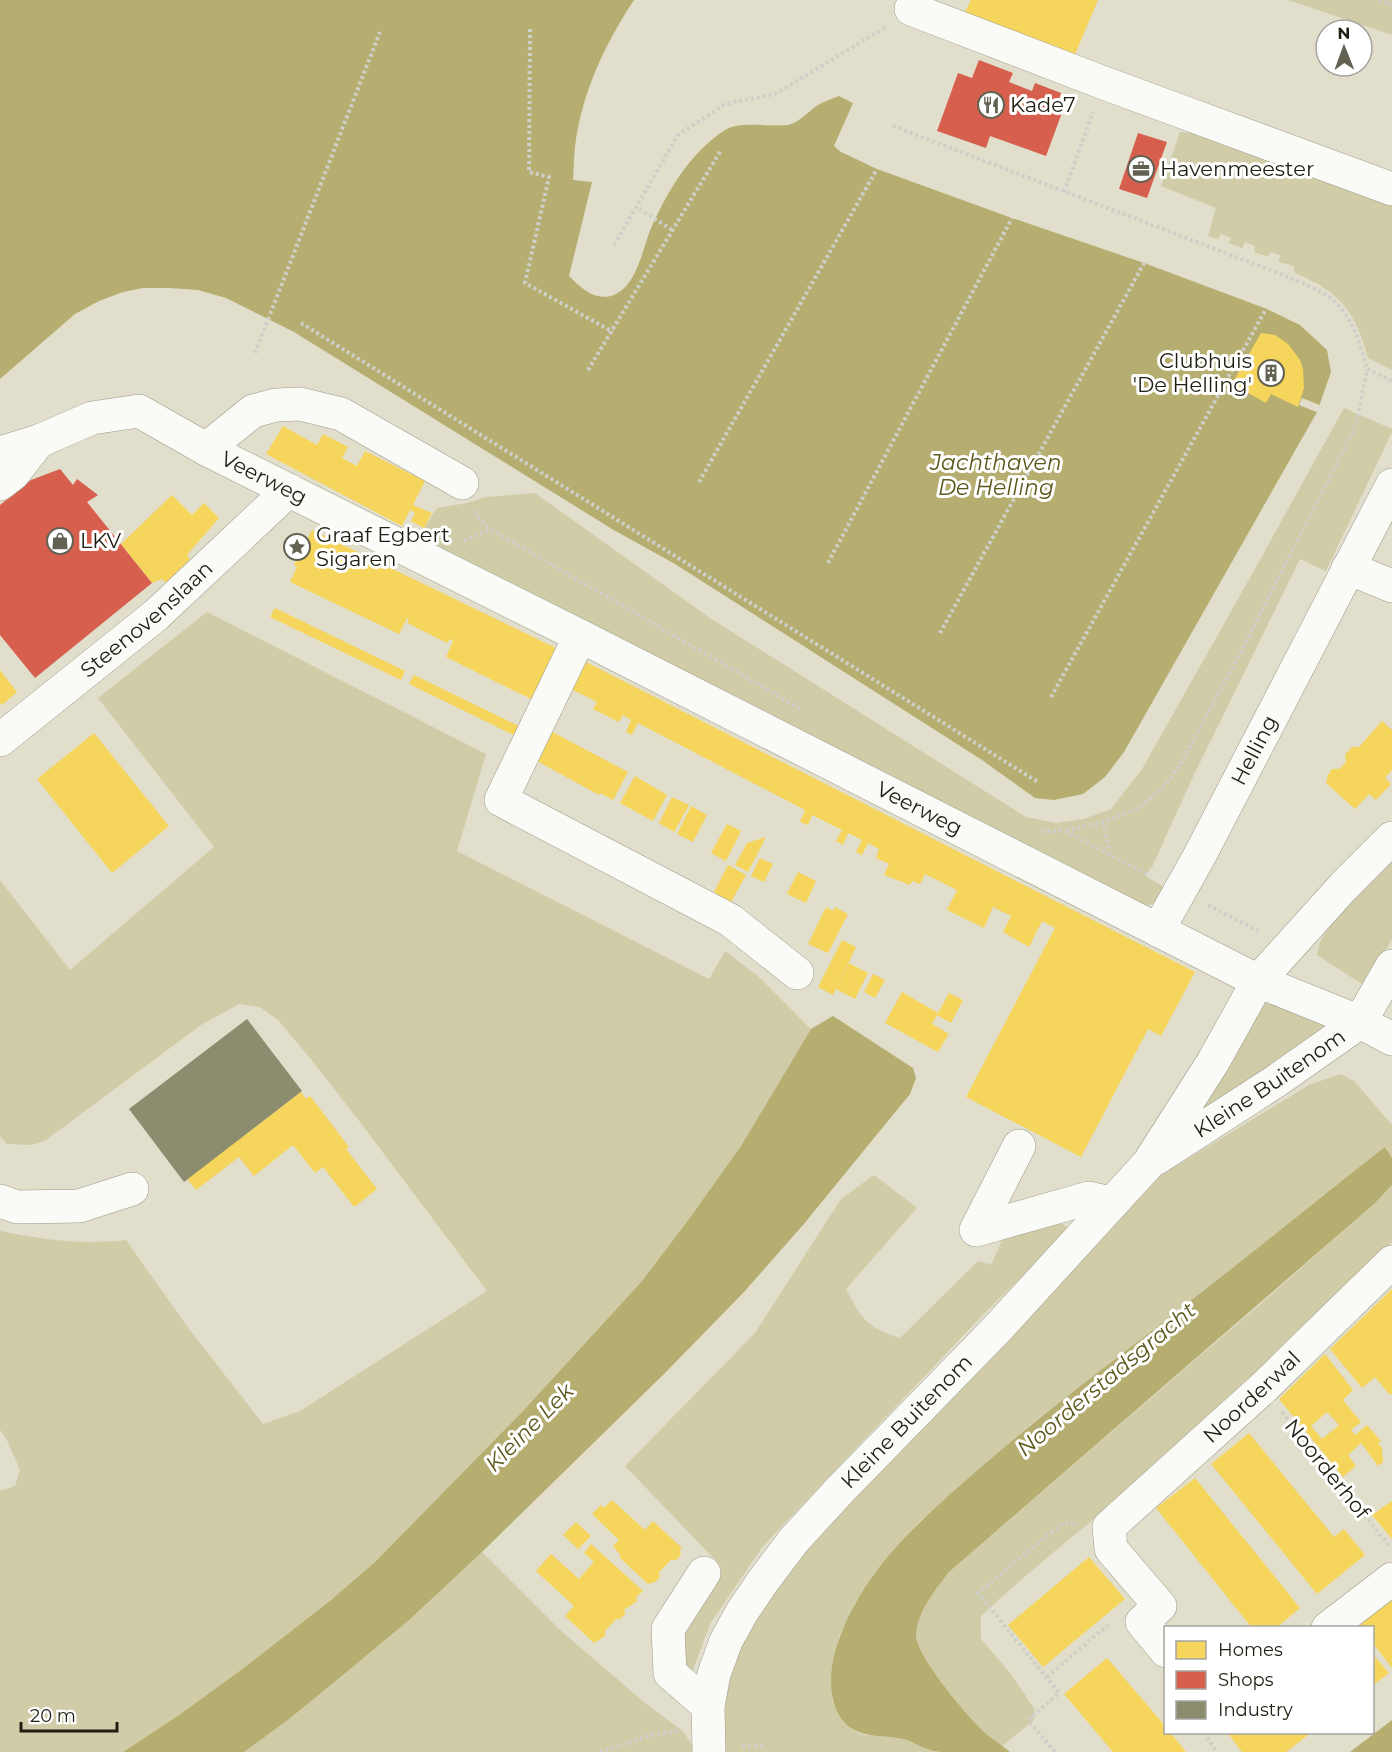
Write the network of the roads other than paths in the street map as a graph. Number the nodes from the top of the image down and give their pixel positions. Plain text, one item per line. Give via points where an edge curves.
1 (911, 9) road end
2 (1392, 189) edge
3 (39, 441) junction
4 (206, 449) junction
5 (0, 453) edge
6 (462, 483) dead end
7 (0, 484) edge
8 (1392, 485) edge
9 (289, 490) junction
10 (1348, 568) junction
11 (1392, 586) edge
12 (580, 636) junction
13 (0, 740) edge
14 (1392, 838) edge
15 (1158, 930) junction
16 (1392, 966) edge
17 (797, 973) dead end
18 (1258, 981) junction
19 (1360, 1022) junction
20 (1392, 1039) edge
21 (1019, 1146) dead end
22 (1148, 1164) junction
23 (132, 1189) dead end
24 (0, 1201) edge
25 (1112, 1203) junction
26 (1392, 1262) edge
27 (704, 1573) dead end
28 (1392, 1579) edge
29 (1331, 1626) edge
30 (1164, 1649) edge
31 (708, 1729) edge

1 - 2 street
3 - 4 street, Veerweg via 92,418 139,411
3 - 5 street, Veerweg
3 - 7 street, Veerweg via 14,474
4 - 6 street, Veerweg via 254,411 300,404 341,414
4 - 9 street, Veerweg
8 - 10 street, Helling
9 - 12 street, Veerweg
9 - 13 street, Steenovenslaan via 156,615
10 - 11 street
10 - 15 street, Helling
12 - 15 street, Veerweg
12 - 17 street via 501,800 730,920
14 - 18 street
15 - 18 street, Veerweg
16 - 19 street
18 - 19 street, Veerweg
18 - 22 street, Kleine Buitenom via 1213,1062
19 - 20 street, Veerweg
19 - 22 street, Kleine Buitenom
21 - 25 street via 976,1230 1089,1198
22 - 25 street, Kleine Buitenom
23 - 24 street via 80,1206 17,1207
25 - 31 street, Kleine Buitenom via 794,1540 726,1641 714,1674
26 - 30 street, Noorderwal via 1263,1388 1109,1527 1110,1549 1160,1606 1142,1622
27 - 31 street via 668,1629 670,1673
28 - 29 street

